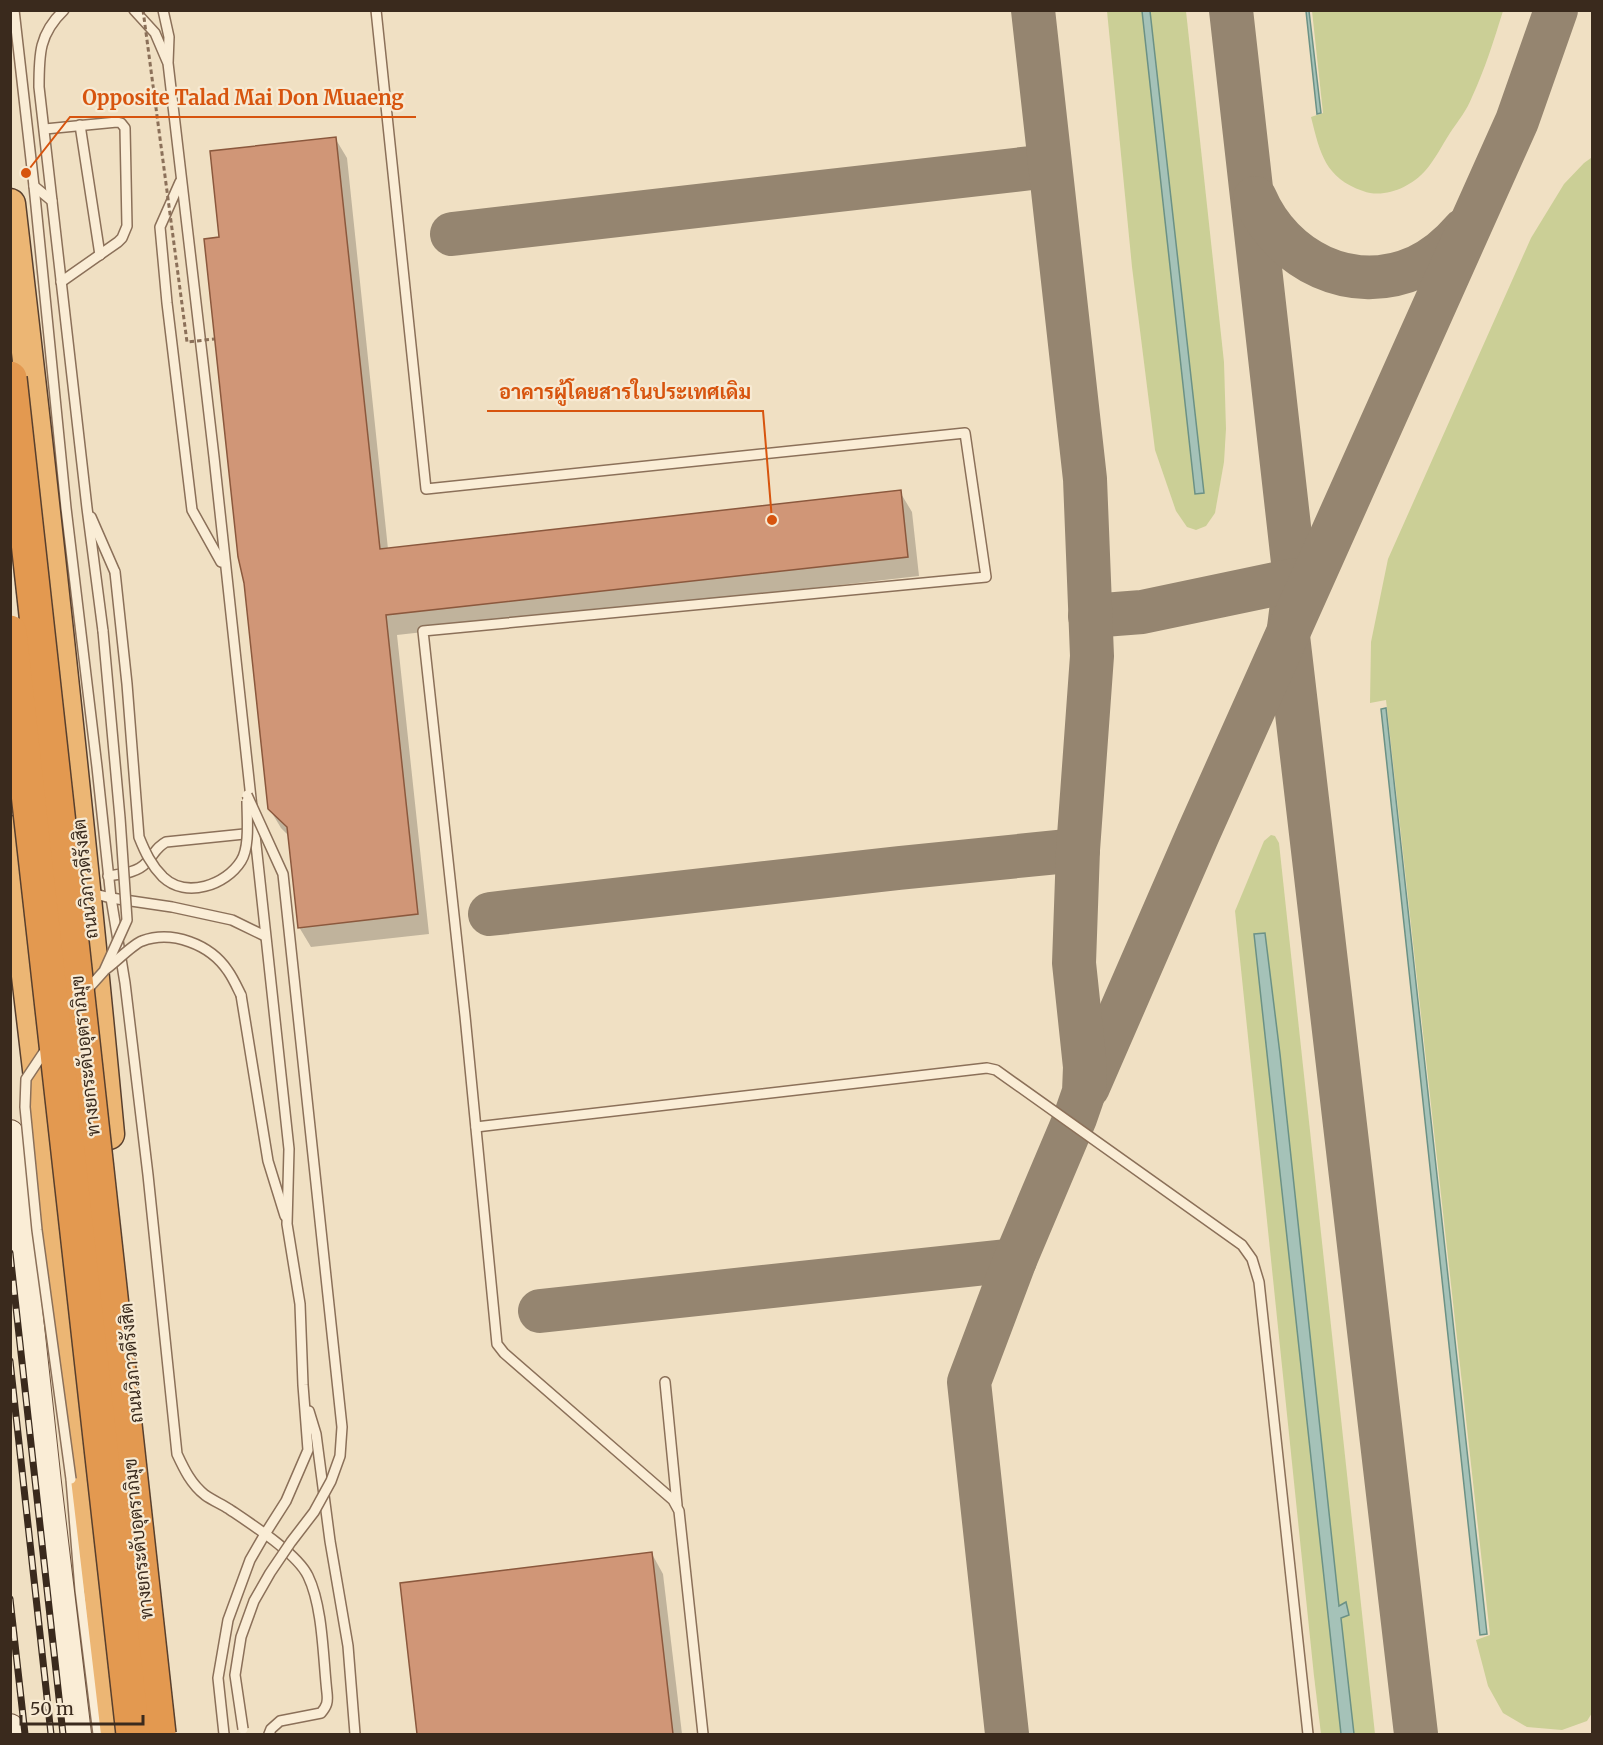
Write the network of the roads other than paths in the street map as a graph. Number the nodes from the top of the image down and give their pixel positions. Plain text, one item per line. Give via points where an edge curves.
1 (14, 10) edge
2 (64, 10) edge
3 (134, 10) edge
4 (163, 10) edge
5 (376, 10) edge
6 (168, 63) junction
7 (80, 125) junction
8 (45, 129) junction
9 (31, 161) junction
10 (50, 177) junction
11 (181, 180) junction
12 (22, 195) edge
13 (52, 201) junction
14 (100, 255) junction
15 (61, 282) junction
16 (10, 378) edge
17 (87, 508) junction
18 (10, 632) edge
19 (247, 795) junction
20 (10, 831) edge
21 (254, 833) junction
22 (102, 889) junction
23 (265, 936) junction
24 (104, 971) junction
25 (476, 1127) junction
26 (10, 1133) edge
27 (287, 1224) junction
28 (665, 1382) dead end
29 (303, 1385) junction
30 (677, 1505) junction
31 (264, 1534) junction
32 (10, 1727) edge
33 (244, 1731) edge
34 (11, 1734) edge
35 (78, 1734) edge
36 (98, 1734) edge
37 (116, 1734) edge
38 (133, 1734) edge
39 (159, 1734) edge
40 (166, 1734) edge
41 (224, 1734) edge
42 (269, 1734) edge
43 (355, 1734) edge
44 (703, 1734) edge
45 (1308, 1734) edge

1 - 9 lane
2 - 8 lane via 43,39 39,87
3 - 6 lane via 155,33
4 - 6 lane via 169,37
5 - 25 lane via 426,489 965,433 986,577 423,631
6 - 11 lane
7 - 8 lane
7 - 14 lane
7 - 14 lane via 117,122 125,128 127,226 122,238
8 - 10 lane
9 - 10 lane
9 - 12 lane
10 - 13 lane
11 - 19 lane via 160,227 167,303 192,510 221,560
11 - 21 lane
12 - 13 lane
12 - 22 highway, ถนนวิภาวดีรังสิต via 55,593
13 - 15 lane
14 - 15 lane
15 - 17 lane
16 - 39 highway, ทางยกระดับอุตราภิมุข, bridge
17 - 19 lane, bridge via 115,572 140,837 147,858 165,879 180,886 200,888 223,880 242,860 247,838
17 - 24 lane, bridge via 103,631 127,920
18 - 38 highway, ทางยกระดับอุตราภิมุข, bridge
19 - 33 lane, bridge via 283,874 342,1427 340,1456 331,1481 270,1573 254,1601 241,1637 235,1674
20 - 37 highway
21 - 22 lane via 166,842 145,864
21 - 23 lane
22 - 23 lane via 232,920
22 - 31 lane via 125,984 177,1454 187,1475 205,1494
22 - 40 highway, ถนนวิภาวดีรังสิต
23 - 27 lane via 289,1149
24 - 27 lane, bridge via 141,941 166,936 192,942 212,953 227,969 241,995 268,1161
24 - 36 lane, bridge via 88,988 26,1079 25,1107
25 - 30 lane via 497,1344
25 - 45 lane via 987,1068 996,1070 1242,1245 1252,1259 1259,1282
26 - 35 main road
27 - 29 lane via 300,1304
28 - 30 lane
29 - 31 lane via 308,1450 286,1501
29 - 43 lane via 316,1434 348,1646
30 - 44 lane
31 - 41 lane via 228,1620 218,1678
31 - 42 lane via 298,1560 308,1576 318,1607 328,1702 321,1713 280,1721
32 - 34 main road

